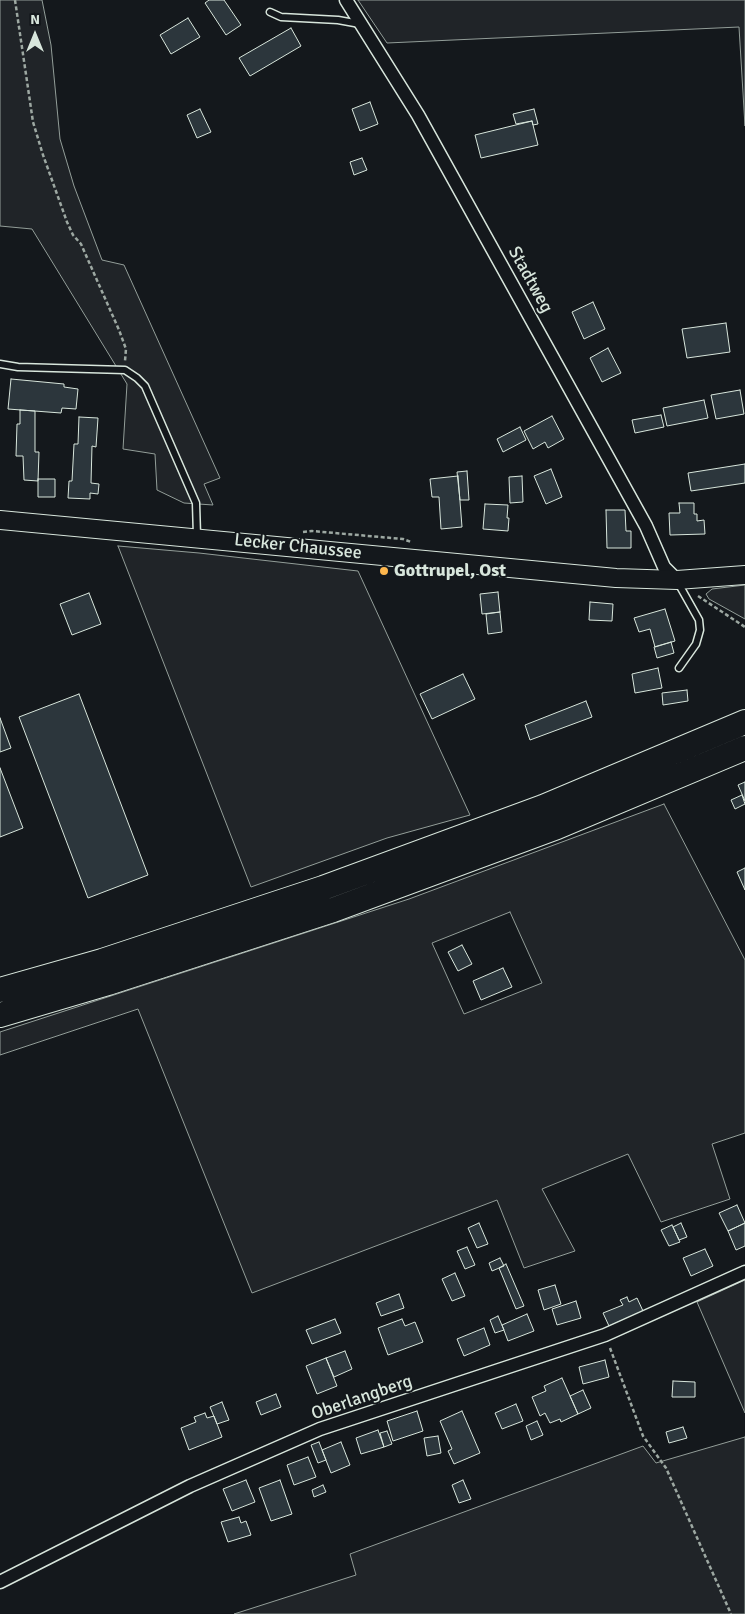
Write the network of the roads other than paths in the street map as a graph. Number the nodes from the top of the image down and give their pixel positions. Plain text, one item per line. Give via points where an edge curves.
1 (346, 0) edge
2 (270, 12) dead end
3 (361, 24) junction
4 (0, 364) edge
5 (0, 520) edge
6 (197, 537) junction
7 (745, 575) edge
8 (677, 580) junction
9 (679, 668) dead end
10 (745, 722) edge
11 (745, 748) edge
12 (0, 990) edge
13 (0, 1015) edge
14 (745, 1272) edge
15 (0, 1582) edge

1 - 3 street, Stadtweg
2 - 3 lane via 281,17
3 - 8 street, Stadtweg via 418,115 646,526 664,567
4 - 6 lane via 125,370 137,378 145,386 196,503
5 - 6 street, Lecker Chaussee
6 - 8 street, Lecker Chaussee via 616,578
7 - 8 street, Lecker Chaussee
8 - 9 lane via 699,620 700,630 696,644
10 - 12 highway via 543,807 323,888 102,961
11 - 13 highway via 557,827 333,910
14 - 15 street, Oberlangberg via 605,1335 320,1429 190,1486

